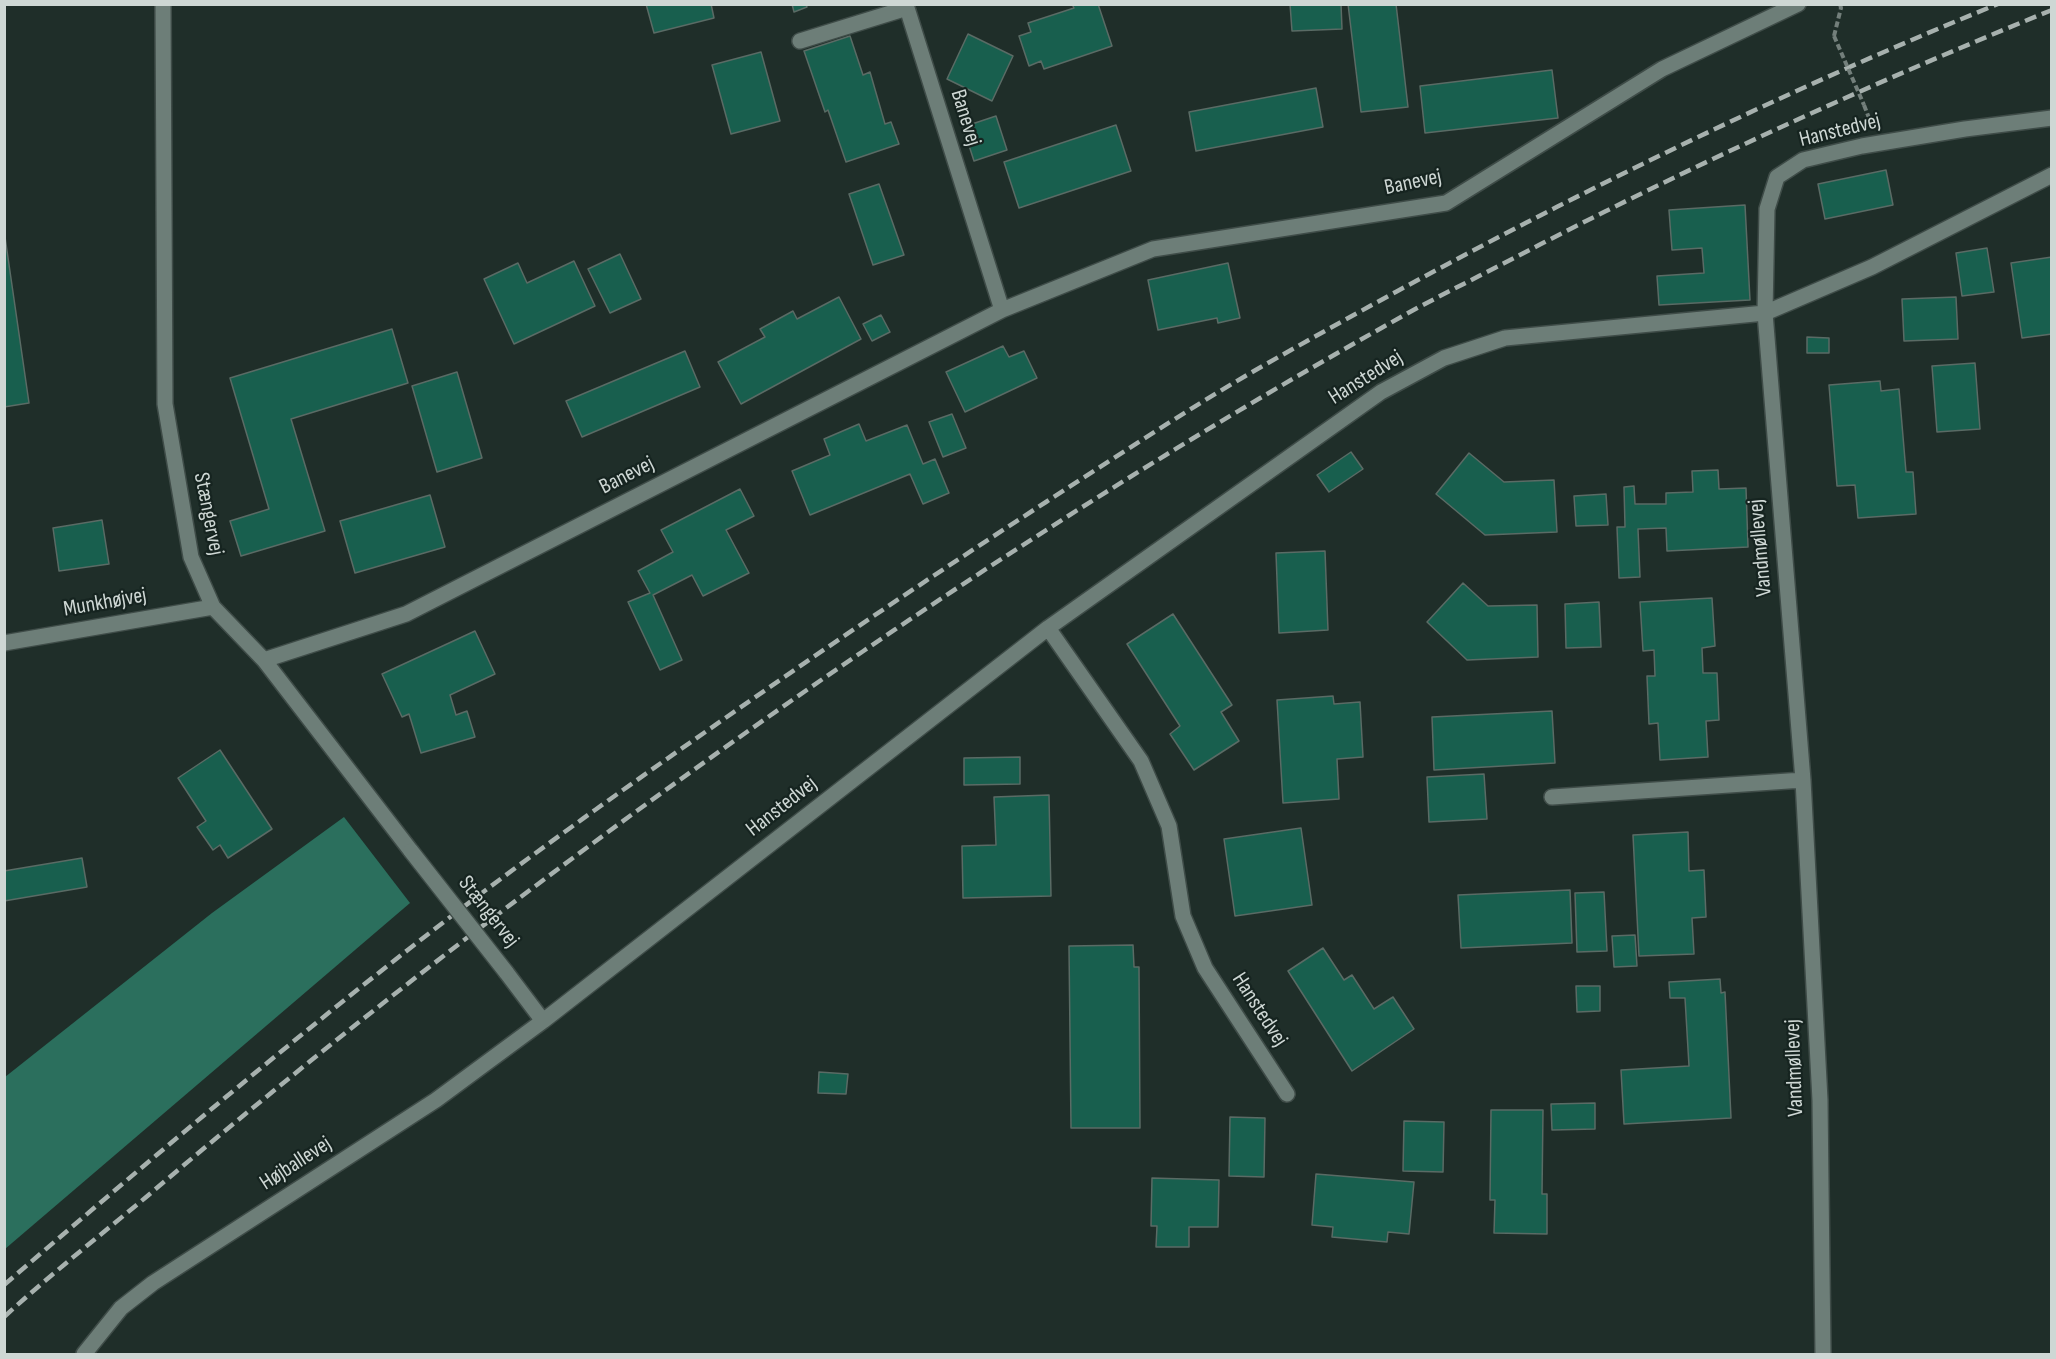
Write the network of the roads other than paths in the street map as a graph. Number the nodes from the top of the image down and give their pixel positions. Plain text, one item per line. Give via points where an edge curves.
1 (163, 4) edge
2 (1798, 4) edge
3 (912, 6) edge
4 (800, 41) dead end
5 (2052, 118) edge
6 (2052, 175) edge
7 (1002, 310) junction
8 (1765, 312) junction
9 (213, 607) junction
10 (1048, 628) junction
11 (4, 643) edge
12 (264, 660) junction
13 (1803, 780) junction
14 (1552, 797) dead end
15 (543, 1021) junction
16 (1287, 1094) dead end
17 (84, 1354) edge
18 (1823, 1354) edge

1 - 9 street, Stængervej via 165,404 191,557
2 - 7 street, Banevej via 1662,69 1446,203 1153,249
3 - 4 street, Banevej
3 - 7 street, Banevej
5 - 8 street, Hanstedvej via 1862,146 1803,160 1778,177 1767,209
6 - 8 street, Hanstedvej via 1872,267
7 - 12 street, Banevej via 406,614
8 - 10 street, Hanstedvej via 1505,338 1444,358 1381,392
8 - 13 street, Vandmøllevej
9 - 11 street, Munkhøjvej
9 - 12 street, Stængervej
10 - 15 street, Hanstedvej
10 - 16 street, Hanstedvej via 1141,761 1169,826 1183,916 1205,968
12 - 15 street, Stængervej, bridge
13 - 14 street
13 - 18 street, Vandmøllevej via 1820,1100
15 - 17 street, Højballevej via 436,1100 153,1283 122,1308

